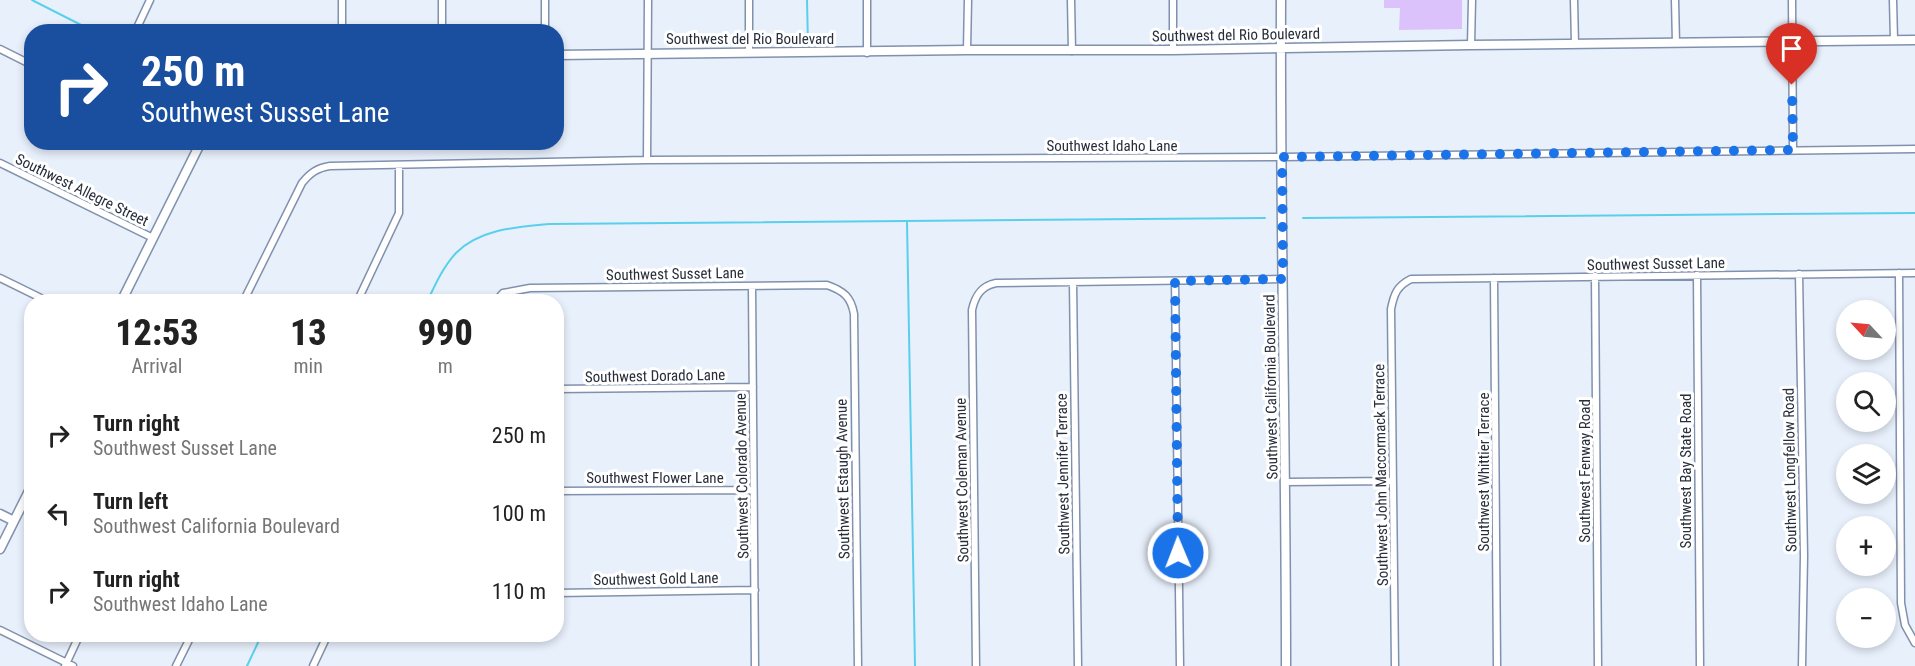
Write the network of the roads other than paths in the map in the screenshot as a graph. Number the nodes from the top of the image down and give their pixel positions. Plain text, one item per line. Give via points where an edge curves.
1 (150, 0) edge
2 (342, 0) edge
3 (442, 0) edge
4 (545, 0) edge
5 (648, 0) edge
6 (749, 0) edge
7 (867, 0) edge
8 (968, 0) edge
9 (1071, 0) edge
10 (1173, 0) edge
11 (1281, 0) edge
12 (1472, 0) edge
13 (1574, 0) edge
14 (1675, 0) edge
15 (1792, 0) edge
16 (1893, 0) edge
17 (139, 24) edge
18 (342, 24) edge
19 (442, 24) edge
20 (545, 24) edge
21 (1894, 40) junction
22 (1915, 40) edge
23 (1792, 42) junction
24 (1676, 43) junction
25 (1575, 44) junction
26 (1471, 45) junction
27 (1281, 48) junction
28 (0, 49) edge
29 (967, 50) junction
30 (1173, 50) junction
31 (1072, 51) junction
32 (749, 52) junction
33 (867, 52) junction
34 (649, 53) junction
35 (564, 55) edge
36 (24, 61) edge
37 (1915, 149) edge
38 (198, 150) edge
39 (1793, 150) junction
40 (1282, 157) junction
41 (647, 160) junction
42 (0, 163) edge
43 (399, 165) junction
44 (153, 238) junction
45 (1899, 273) junction
46 (1915, 273) edge
47 (1799, 274) junction
48 (1697, 275) junction
49 (1596, 276) junction
50 (0, 278) edge
51 (1494, 278) junction
52 (1283, 279) junction
53 (1175, 281) junction
54 (1073, 282) junction
55 (1400, 285) joint
56 (752, 286) junction
57 (33, 294) edge
58 (126, 294) edge
59 (247, 294) edge
60 (361, 294) edge
61 (502, 294) edge
62 (846, 294) joint
63 (753, 387) junction
64 (564, 389) edge
65 (1393, 481) junction
66 (1286, 482) junction
67 (753, 490) junction
68 (564, 491) edge
69 (24, 501) edge
70 (0, 514) edge
71 (14, 521) junction
72 (0, 549) edge
73 (755, 590) junction
74 (564, 592) edge
75 (0, 630) edge
76 (77, 642) edge
77 (188, 642) edge
78 (324, 642) edge
79 (1915, 643) edge
80 (68, 665) edge
81 (176, 666) edge
82 (313, 666) edge
83 (755, 666) edge
84 (858, 666) edge
85 (976, 666) edge
86 (1078, 666) edge
87 (1179, 666) edge
88 (1286, 666) edge
89 (1395, 666) edge
90 (1497, 666) edge
91 (1598, 666) edge
92 (1700, 666) edge
93 (1802, 666) edge

1 - 17 street
2 - 18 street
3 - 19 street
4 - 20 street
5 - 34 street
6 - 32 street
7 - 33 street
8 - 29 street
9 - 31 street
10 - 30 street
11 - 27 street, Southwest California Boulevard
12 - 26 street
13 - 25 street
14 - 24 street
15 - 23 street
16 - 21 street
21 - 22 street, Southwest del Rio Boulevard
21 - 23 street, Southwest del Rio Boulevard
23 - 24 street, Southwest del Rio Boulevard
23 - 39 street
24 - 25 street, Southwest del Rio Boulevard
25 - 26 street, Southwest del Rio Boulevard
26 - 27 street, Southwest del Rio Boulevard
27 - 30 street, Southwest del Rio Boulevard
27 - 40 street, Southwest California Boulevard
28 - 36 street
29 - 31 street, Southwest del Rio Boulevard
29 - 33 street, Southwest del Rio Boulevard
30 - 31 street, Southwest del Rio Boulevard
32 - 33 street, Southwest del Rio Boulevard
32 - 34 street, Southwest del Rio Boulevard
34 - 35 street, Southwest del Rio Boulevard
34 - 41 street
37 - 39 street, Southwest Idaho Lane
38 - 44 street
39 - 40 street, Southwest Idaho Lane
40 - 41 street, Southwest Idaho Lane
40 - 52 street, Southwest California Boulevard
41 - 43 street, Southwest Idaho Lane
42 - 44 street, Southwest Allegre Street
43 - 59 street, Southwest Idaho Lane via 330,166 311,172
43 - 60 street via 398,219
44 - 58 street
45 - 46 street, Southwest Susset Lane
45 - 47 street, Southwest Susset Lane
45 - 79 street via 1901,603 1905,626
47 - 48 street, Southwest Susset Lane
47 - 93 street, Southwest Longfellow Road
48 - 49 street, Southwest Susset Lane
48 - 92 street, Southwest Bay State Road
49 - 51 street, Southwest Susset Lane
49 - 91 street, Southwest Fenway Road
50 - 57 street
51 - 55 street, Southwest Susset Lane via 1411,279
51 - 90 street, Southwest Whittier Terrace
52 - 53 street
52 - 66 street, Southwest California Boulevard
53 - 54 street
53 - 87 street
54 - 85 street, Southwest Coleman Avenue via 985,286 972,310
54 - 86 street, Southwest Jennifer Terrace
55 - 65 street, Southwest John Maccormack Terrace via 1391,309
56 - 61 street, Southwest Susset Lane via 530,288
56 - 62 street, Southwest Susset Lane via 828,285
56 - 63 street, Southwest Colorado Avenue
62 - 84 street, Southwest Estaugh Avenue via 854,314
63 - 64 street, Southwest Dorado Lane
63 - 67 street, Southwest Colorado Avenue
65 - 66 street
65 - 89 street, Southwest John Maccormack Terrace
66 - 88 street, Southwest California Boulevard
67 - 68 street, Southwest Flower Lane
67 - 73 street, Southwest Colorado Avenue
69 - 71 street
70 - 71 street
71 - 72 street
73 - 74 street, Southwest Gold Lane
73 - 83 street, Southwest Colorado Avenue
75 - 80 street
76 - 80 street
77 - 81 street
78 - 82 street

